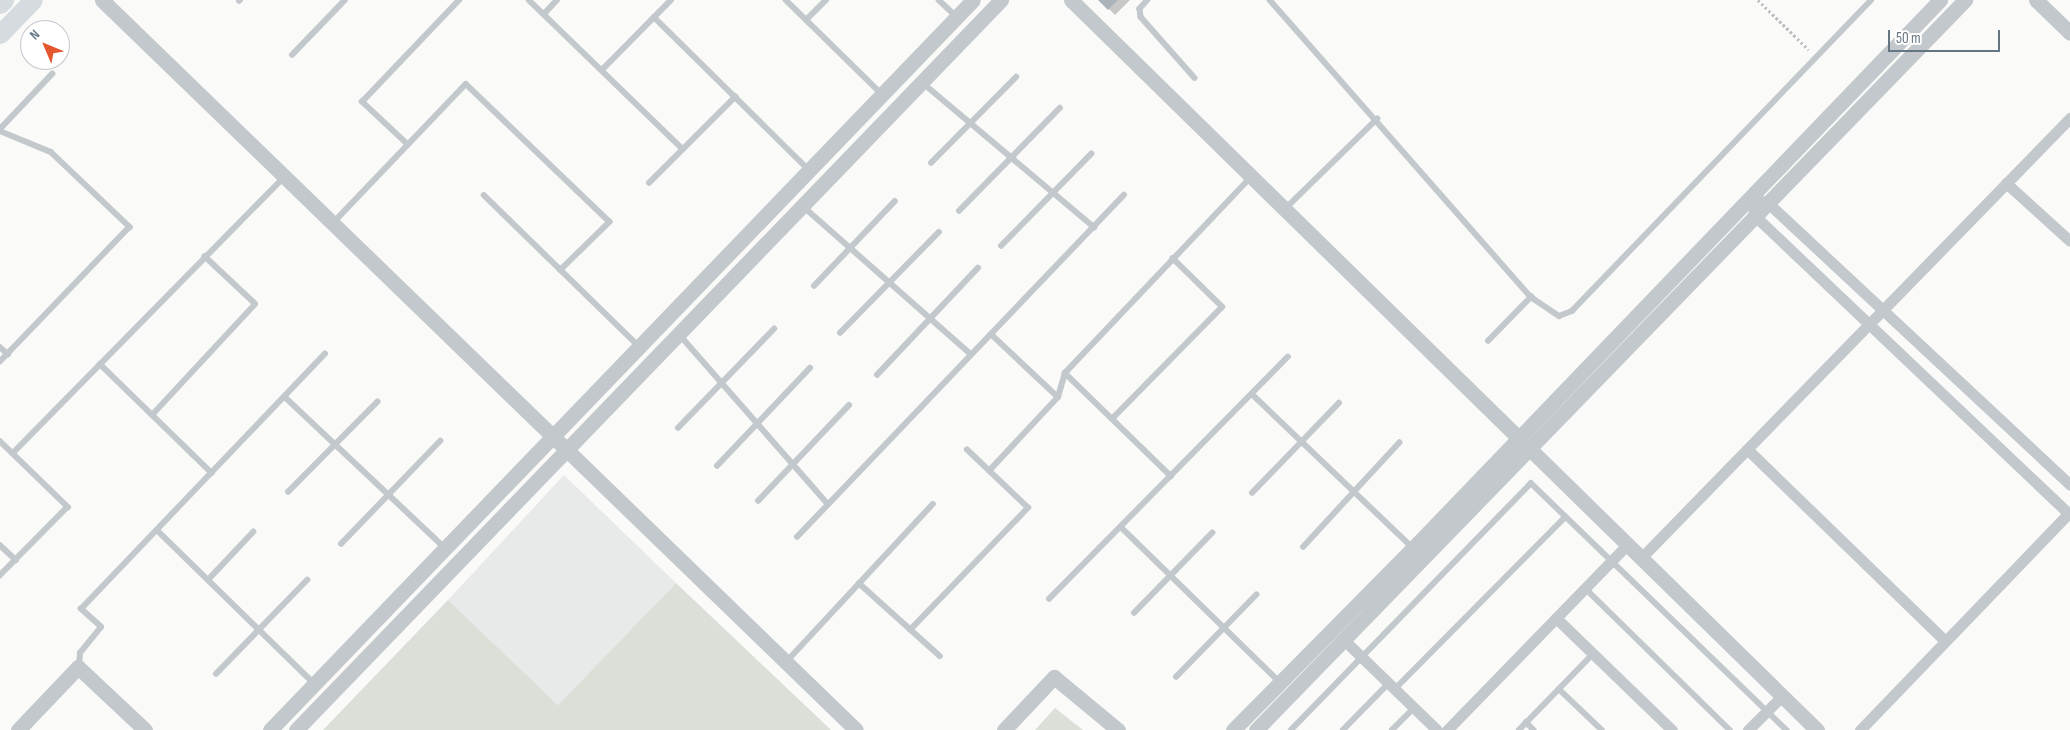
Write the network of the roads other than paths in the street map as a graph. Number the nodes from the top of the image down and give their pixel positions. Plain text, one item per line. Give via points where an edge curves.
1 (4, 0) edge
2 (33, 0) edge
3 (102, 0) edge
4 (460, 0) edge
5 (529, 0) edge
6 (557, 0) edge
7 (671, 0) edge
8 (786, 0) edge
9 (826, 0) edge
10 (939, 0) edge
11 (973, 0) edge
12 (1001, 0) edge
13 (1071, 0) edge
14 (1148, 0) edge
15 (1270, 0) edge
16 (1871, 0) edge
17 (1940, 0) edge
18 (1966, 0) edge
19 (2036, 0) edge
20 (342, 1) edge
21 (0, 4) edge
22 (544, 14) junction
23 (957, 17) junction
24 (654, 18) junction
25 (806, 20) junction
26 (2070, 32) edge
27 (0, 34) edge
28 (292, 55) dead end
29 (602, 70) junction
30 (52, 74) dead end
31 (1016, 77) dead end
32 (1196, 78) dead end
33 (922, 82) junction
34 (882, 94) junction
35 (735, 97) junction
36 (1060, 108) dead end
37 (2070, 118) edge
38 (1376, 119) junction
39 (970, 123) junction
40 (0, 130) edge
41 (408, 145) junction
42 (683, 149) junction
43 (1091, 154) dead end
44 (1012, 158) junction
45 (931, 163) dead end
46 (809, 170) junction
47 (1252, 176) junction
48 (284, 177) junction
49 (649, 183) dead end
50 (2006, 183) junction
51 (1053, 193) junction
52 (484, 195) dead end
53 (1124, 195) dead end
54 (1750, 198) junction
55 (895, 201) dead end
56 (1768, 203) junction
57 (802, 205) junction
58 (1285, 209) junction
59 (960, 212) dead end
60 (1755, 216) junction
61 (333, 224) junction
62 (1094, 227) junction
63 (939, 232) dead end
64 (2070, 241) edge
65 (1001, 246) dead end
66 (851, 248) junction
67 (205, 257) junction
68 (1173, 259) junction
69 (978, 268) dead end
70 (561, 270) junction
71 (890, 282) junction
72 (814, 286) dead end
73 (1531, 297) junction
74 (1883, 310) junction
75 (931, 318) junction
76 (1869, 324) junction
77 (774, 328) dead end
78 (678, 333) junction
79 (840, 333) dead end
80 (991, 334) junction
81 (1488, 341) dead end
82 (639, 346) junction
83 (0, 347) edge
84 (8, 354) junction
85 (325, 354) dead end
86 (971, 354) junction
87 (1288, 357) dead end
88 (0, 362) edge
89 (100, 364) junction
90 (810, 368) dead end
91 (1065, 373) junction
92 (877, 376) dead end
93 (722, 383) junction
94 (1252, 394) junction
95 (285, 397) junction
96 (1058, 397) junction
97 (377, 402) dead end
98 (1339, 403) dead end
99 (849, 406) dead end
100 (152, 415) junction
101 (1112, 419) junction
102 (757, 423) junction
103 (678, 428) dead end
104 (552, 436) junction
105 (0, 441) edge
106 (440, 441) dead end
107 (1301, 442) junction
108 (1399, 443) dead end
109 (335, 444) junction
110 (1524, 444) junction
111 (1747, 449) junction
112 (566, 450) junction
113 (967, 450) dead end
114 (12, 453) junction
115 (793, 464) junction
116 (717, 466) dead end
117 (989, 471) junction
118 (212, 473) junction
119 (1171, 476) junction
120 (2070, 485) edge
121 (288, 492) dead end
122 (1354, 492) junction
123 (1252, 493) dead end
124 (388, 494) junction
125 (758, 500) dead end
126 (828, 504) junction
127 (933, 504) dead end
128 (2069, 513) edge
129 (1565, 517) junction
130 (1121, 527) junction
131 (157, 530) junction
132 (253, 532) dead end
133 (1212, 533) dead end
134 (797, 537) dead end
135 (341, 544) dead end
136 (0, 545) edge
137 (1627, 545) junction
138 (444, 547) junction
139 (1302, 547) dead end
140 (1413, 549) junction
141 (1641, 558) junction
142 (16, 560) junction
143 (1612, 561) junction
144 (0, 576) edge
145 (1171, 576) junction
146 (208, 580) junction
147 (307, 580) dead end
148 (859, 583) junction
149 (1585, 588) junction
150 (1256, 595) dead end
151 (1049, 599) dead end
152 (1134, 613) dead end
153 (1556, 618) junction
154 (1224, 628) junction
155 (259, 630) junction
156 (910, 630) junction
157 (1344, 640) junction
158 (1946, 641) junction
159 (1593, 654) junction
160 (940, 656) dead end
161 (1362, 658) junction
162 (786, 662) junction
163 (78, 667) junction
164 (216, 674) dead end
165 (1176, 677) dead end
166 (1280, 682) junction
167 (314, 683) junction
168 (1392, 686) junction
169 (1559, 689) junction
170 (1782, 696) junction
171 (1414, 708) junction
172 (1767, 710) junction
173 (1526, 722) junction
174 (18, 730) edge
175 (144, 730) edge
176 (270, 730) edge
177 (296, 730) edge
178 (856, 730) edge
179 (1004, 730) edge
180 (1118, 730) edge
181 (1233, 730) edge
182 (1256, 730) edge
183 (1291, 730) edge
184 (1343, 730) edge
185 (1392, 730) edge
186 (1437, 730) edge
187 (1448, 730) edge
188 (1519, 730) edge
189 (1534, 730) edge
190 (1602, 730) edge
191 (1671, 730) edge
192 (1730, 730) edge
193 (1748, 730) edge
194 (1787, 730) edge
195 (1817, 730) edge
196 (1860, 730) edge

1 - 21 main road
2 - 27 main road
3 - 48 street
4 - 41 lane via 362,102
5 - 22 lane
6 - 22 lane
7 - 24 lane
8 - 25 lane
9 - 25 lane
10 - 23 lane
11 - 23 street
12 - 33 street
13 - 47 street
14 - 32 lane via 1140,8 1141,17
15 - 38 lane
16 - 73 lane via 1572,311 1559,316
17 - 54 street
18 - 56 street
19 - 26 street
20 - 28 lane
22 - 29 lane
23 - 34 street
24 - 29 lane
24 - 35 lane
25 - 34 lane
29 - 42 lane
30 - 40 lane
31 - 39 lane
33 - 39 lane
33 - 57 street
34 - 46 street
35 - 42 lane
35 - 46 lane
36 - 44 lane
37 - 50 street
38 - 58 lane
38 - 73 lane
39 - 44 lane
39 - 45 lane
40 - 84 lane via 51,152 130,227
41 - 61 lane
41 - 70 lane via 466,84 610,222
42 - 49 lane
43 - 51 lane
44 - 51 lane
44 - 59 lane
46 - 82 street
47 - 58 street
47 - 68 lane
48 - 61 street
48 - 67 lane
50 - 64 street
50 - 74 street
51 - 62 lane
51 - 65 lane
52 - 70 lane
53 - 62 lane
54 - 56 street
54 - 60 street
54 - 110 street
55 - 66 lane
56 - 60 street
56 - 74 street
57 - 66 lane
57 - 78 street
58 - 110 street
60 - 76 street
60 - 110 street
61 - 104 street
62 - 80 lane
63 - 71 lane
66 - 71 lane
66 - 72 lane
67 - 89 lane
67 - 100 lane via 255,304
68 - 91 lane
68 - 101 lane via 1222,307
69 - 75 lane
70 - 82 lane
71 - 75 lane
71 - 79 lane
73 - 81 lane
74 - 76 street
74 - 120 street
75 - 86 lane
75 - 92 lane
76 - 111 street
76 - 128 street
77 - 93 lane
78 - 93 lane
78 - 112 street
80 - 86 lane
80 - 96 lane
82 - 104 street
83 - 84 lane
84 - 88 lane
85 - 95 lane
86 - 126 lane
87 - 94 lane
89 - 100 lane
89 - 114 lane
90 - 102 lane
91 - 96 lane
91 - 101 lane
93 - 102 lane
93 - 103 lane
94 - 107 lane
94 - 119 lane
95 - 109 lane
95 - 118 lane
96 - 117 lane
97 - 109 lane
98 - 107 lane
99 - 115 lane
100 - 118 lane
101 - 119 lane
102 - 115 lane
102 - 116 lane
104 - 112 street
104 - 138 street
105 - 114 lane
106 - 124 lane
107 - 122 lane
107 - 123 lane
108 - 122 lane
109 - 121 lane
109 - 124 lane
110 - 137 street
110 - 140 street
110 - 157 street
111 - 141 street
111 - 158 street
112 - 162 street
112 - 177 street
113 - 117 lane
114 - 142 lane via 68,506
115 - 125 lane
115 - 126 lane
117 - 156 lane via 1028,508
118 - 131 lane
119 - 130 lane
122 - 139 lane
122 - 140 lane
124 - 135 lane
124 - 138 lane
126 - 134 lane
127 - 148 lane
128 - 158 street
129 - 143 lane
129 - 161 lane via 1530,483
129 - 168 lane
130 - 145 lane
130 - 151 lane
131 - 146 lane
131 - 163 lane via 81,609 101,627 80,653
132 - 146 lane
133 - 145 lane
136 - 142 lane
137 - 141 street
137 - 143 street
138 - 167 street
140 - 166 street
141 - 170 street
142 - 144 lane
143 - 149 street
143 - 172 lane
145 - 152 lane
145 - 154 lane
146 - 155 lane
147 - 155 lane
148 - 156 lane
148 - 162 lane
149 - 153 street
149 - 192 lane
150 - 154 lane
153 - 159 street
153 - 187 street
154 - 165 lane
154 - 166 lane
155 - 164 lane
155 - 167 lane
156 - 160 lane
157 - 161 street
157 - 182 street
158 - 196 street
159 - 169 lane
159 - 191 street
161 - 168 street
161 - 183 lane
162 - 178 street
163 - 174 street
163 - 175 street
166 - 181 street
167 - 176 street
168 - 171 street
168 - 184 lane
169 - 173 lane
169 - 190 lane
170 - 172 street
170 - 195 street
171 - 185 lane
171 - 186 street
172 - 193 street
172 - 194 lane
173 - 188 lane
173 - 189 lane
179 - 180 street via 1054,677

